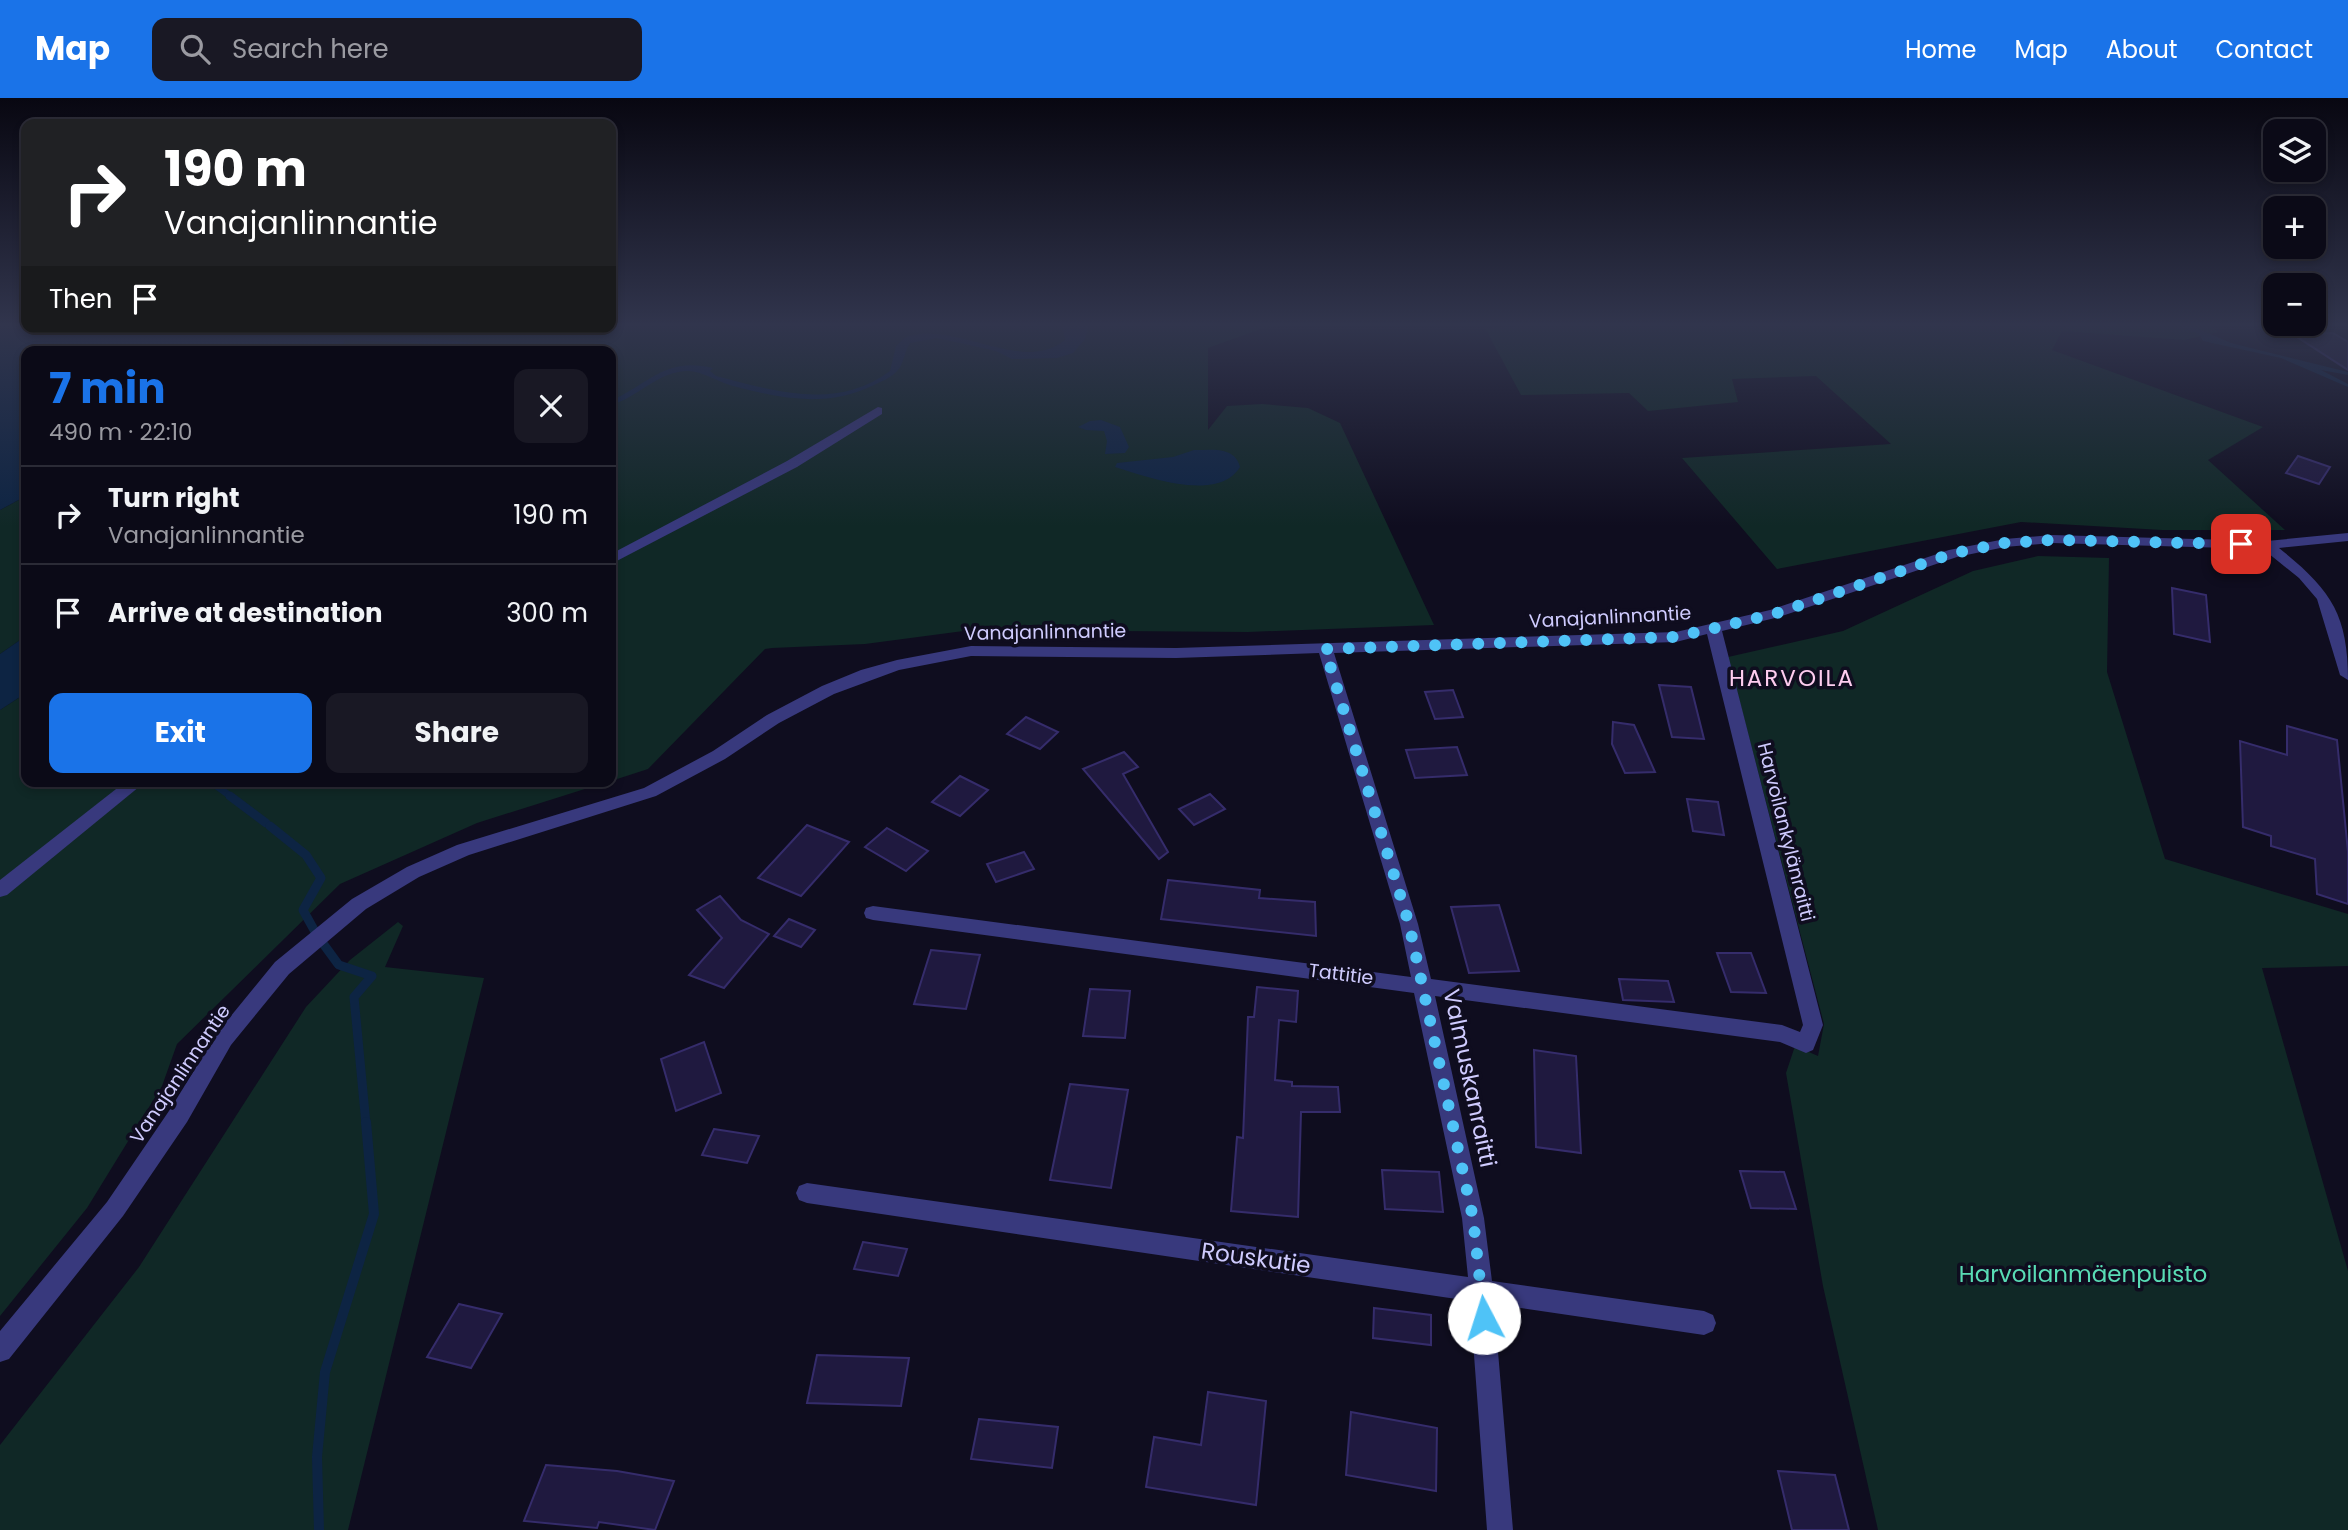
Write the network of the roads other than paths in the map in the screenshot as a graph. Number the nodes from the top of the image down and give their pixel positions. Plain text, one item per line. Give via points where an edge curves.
1 (878, 411) dead end
2 (2348, 537) edge
3 (2267, 545) junction
4 (616, 557) edge
5 (1714, 630) junction
6 (1325, 649) junction
7 (2348, 675) edge
8 (131, 787) edge
9 (0, 890) edge
10 (873, 913) dead end
11 (1423, 985) junction
12 (1806, 1044) joint
13 (807, 1193) dead end
14 (1481, 1290) junction
15 (1704, 1323) dead end
16 (0, 1350) edge
17 (1500, 1530) edge

1 - 4 street via 792,464
2 - 3 street, Vanajanlinnantie
3 - 5 street, Vanajanlinnantie via 2005,543 1954,553
3 - 7 street via 2325,598
5 - 6 street, Vanajanlinnantie via 1630,640
5 - 12 street, Harvoilankylänraitti via 1813,1025
6 - 11 street, Valmuskanraitti via 1409,924
6 - 16 street, Vanajanlinnantie via 971,651 897,665 828,690 650,792 475,846 413,872 359,904 282,968 224,1039 115,1209
8 - 9 street
10 - 11 street, Tattitie
11 - 12 street, Tattitie via 1782,1034
11 - 14 street, Valmuskanraitti via 1473,1218
13 - 14 street, Rouskutie
14 - 15 street, Rouskutie
14 - 17 street, Valmuskanraitti

